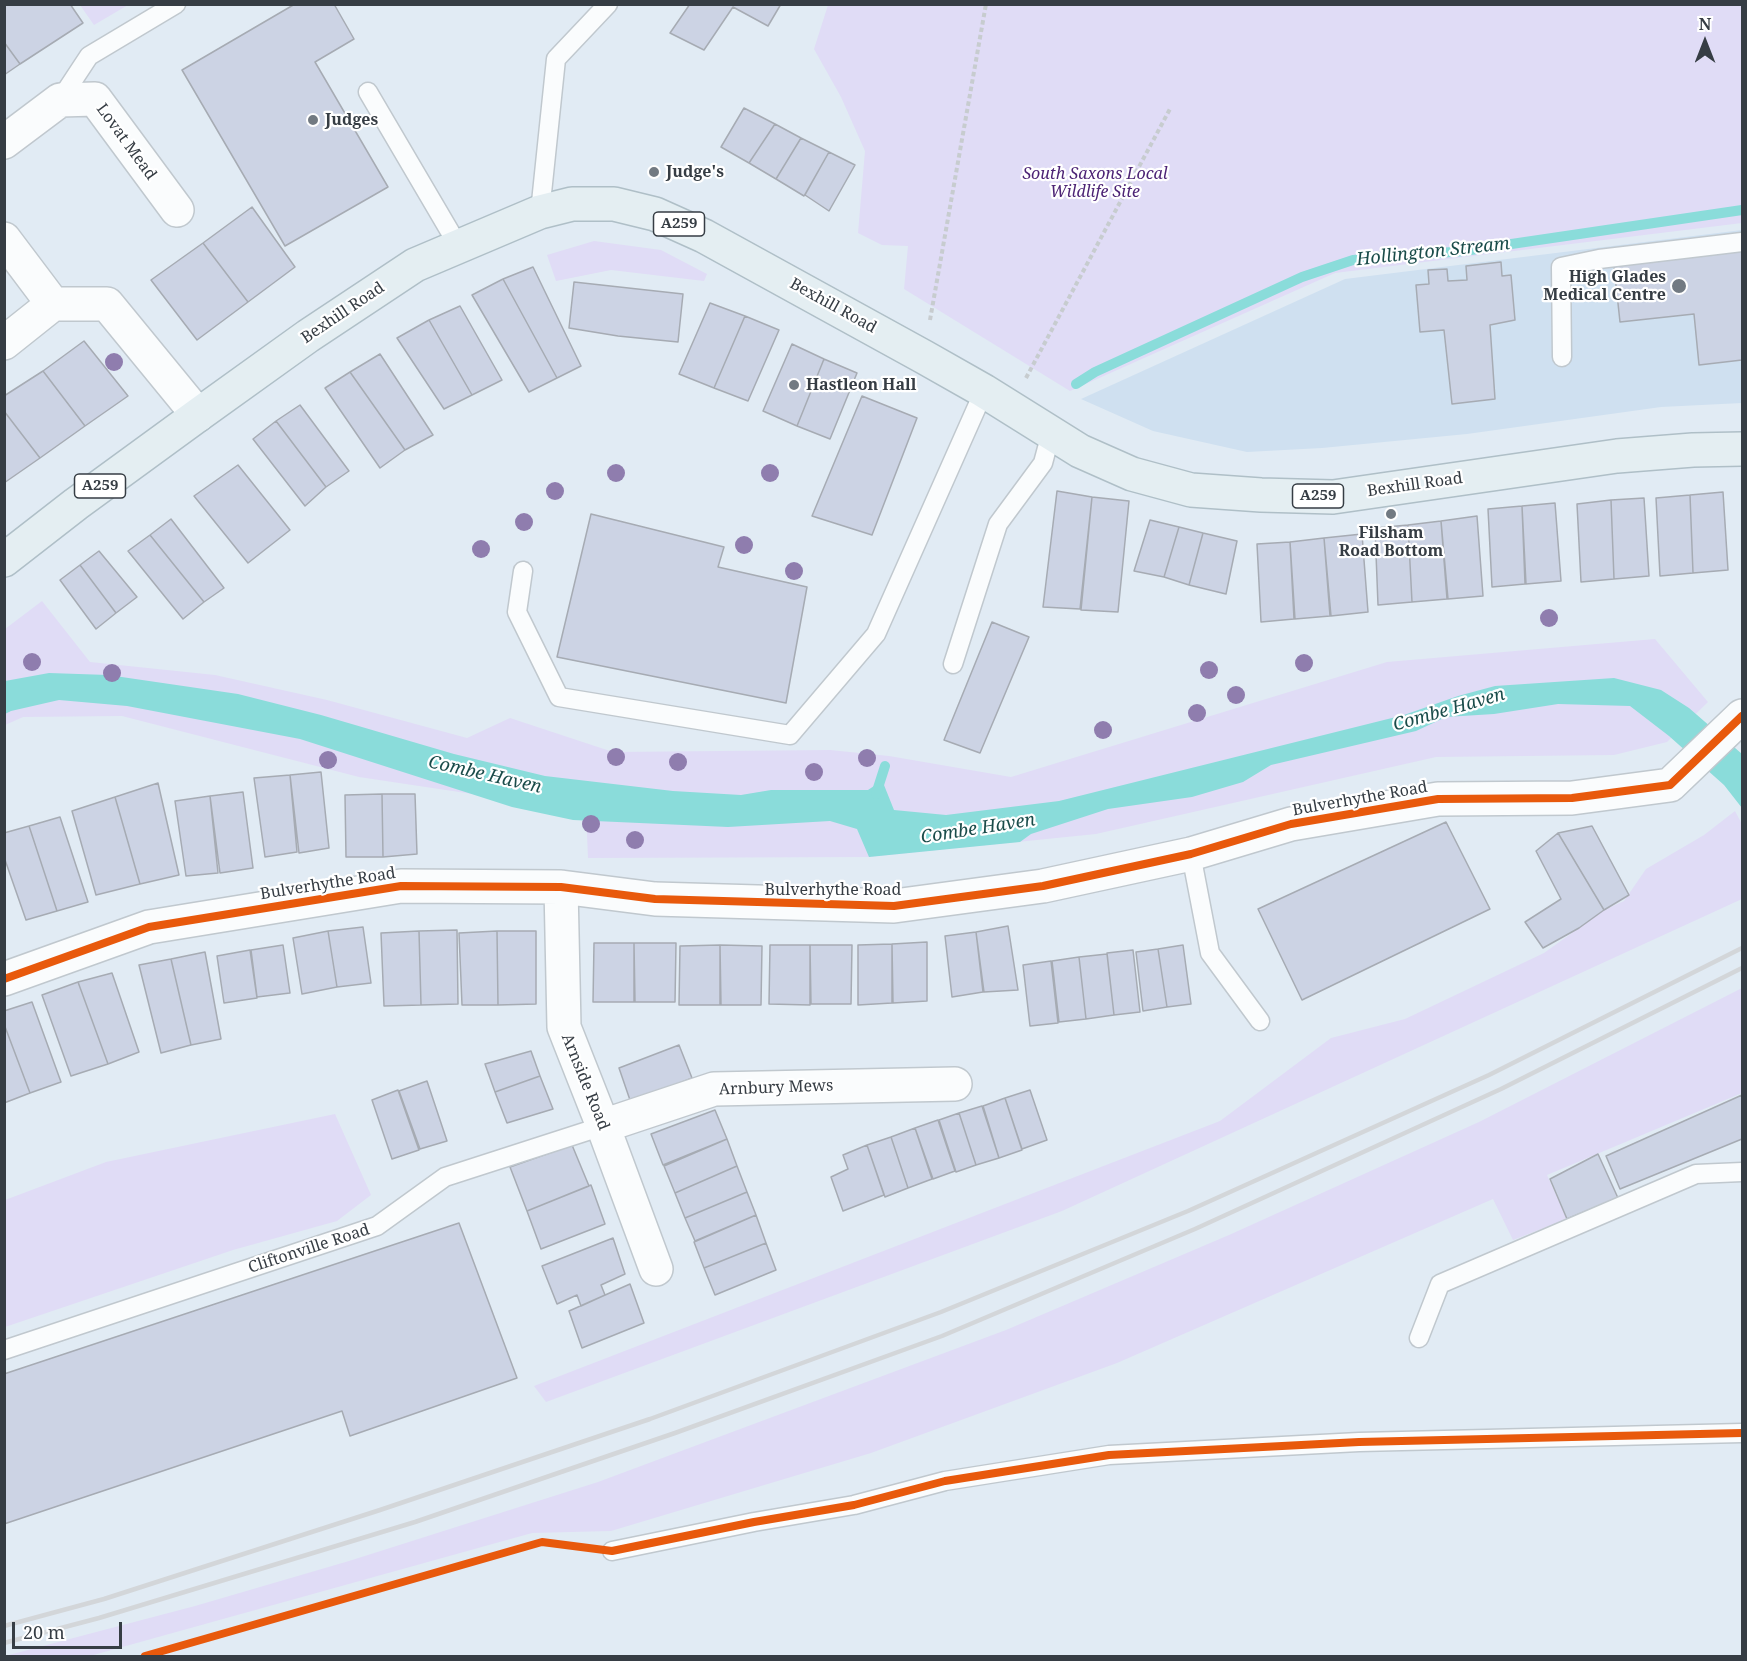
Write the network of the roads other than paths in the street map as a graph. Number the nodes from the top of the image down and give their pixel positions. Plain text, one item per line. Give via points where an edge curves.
1 (176, 4) edge
2 (608, 4) edge
3 (368, 92) dead end
4 (60, 100) junction
5 (4, 142) edge
6 (177, 210) dead end
7 (540, 212) junction
8 (4, 239) edge
9 (1743, 242) edge
10 (459, 247) junction
11 (53, 304) junction
12 (4, 343) edge
13 (1562, 357) dead end
14 (984, 391) junction
15 (198, 415) junction
16 (1051, 433) junction
17 (1743, 449) edge
18 (4, 560) edge
19 (523, 571) dead end
20 (952, 664) dead end
21 (1743, 716) edge
22 (1191, 854) junction
23 (561, 887) junction
24 (4, 979) edge
25 (1260, 1021) dead end
26 (955, 1084) dead end
27 (603, 1126) junction
28 (1743, 1172) edge
29 (656, 1269) dead end
30 (1419, 1338) dead end
31 (4, 1350) edge
32 (1743, 1433) edge
33 (612, 1551) dead end

1 - 4 lane via 88,56
2 - 7 lane via 556,59
3 - 10 lane
4 - 5 street
4 - 6 street, Lovat Mead via 95,99
7 - 10 highway, Bexhill Road / A259
7 - 14 highway, Bexhill Road / A259 via 572,204 614,204 655,214 704,236
8 - 11 street
9 - 13 lane via 1561,267
10 - 15 highway, Bexhill Road / A259 via 415,265
11 - 12 street
11 - 15 street via 107,304
14 - 16 highway, Bexhill Road / A259
14 - 19 lane via 876,634 790,735 559,697 518,612
15 - 18 highway, Bexhill Road / A259
16 - 17 highway, Bexhill Road / A259 via 1132,474 1191,490 1333,497 1617,456
16 - 20 lane via 1043,463 998,524
21 - 22 street, Bulverhythe Road via 1670,785 1572,798 1438,799 1291,824
22 - 23 street, Bulverhythe Road via 1043,886 894,906 655,899
22 - 25 lane via 1210,953
23 - 24 street, Bulverhythe Road via 401,886 160,925
23 - 27 street, Arnside Road via 564,1028
26 - 27 street, Arnbury Mews via 714,1089
27 - 29 street, Arnside Road
27 - 31 lane, Cliftonville Road via 446,1177 376,1226
28 - 30 lane via 1696,1174 1440,1284
32 - 33 lane via 1359,1442 1109,1455 945,1480 854,1505

